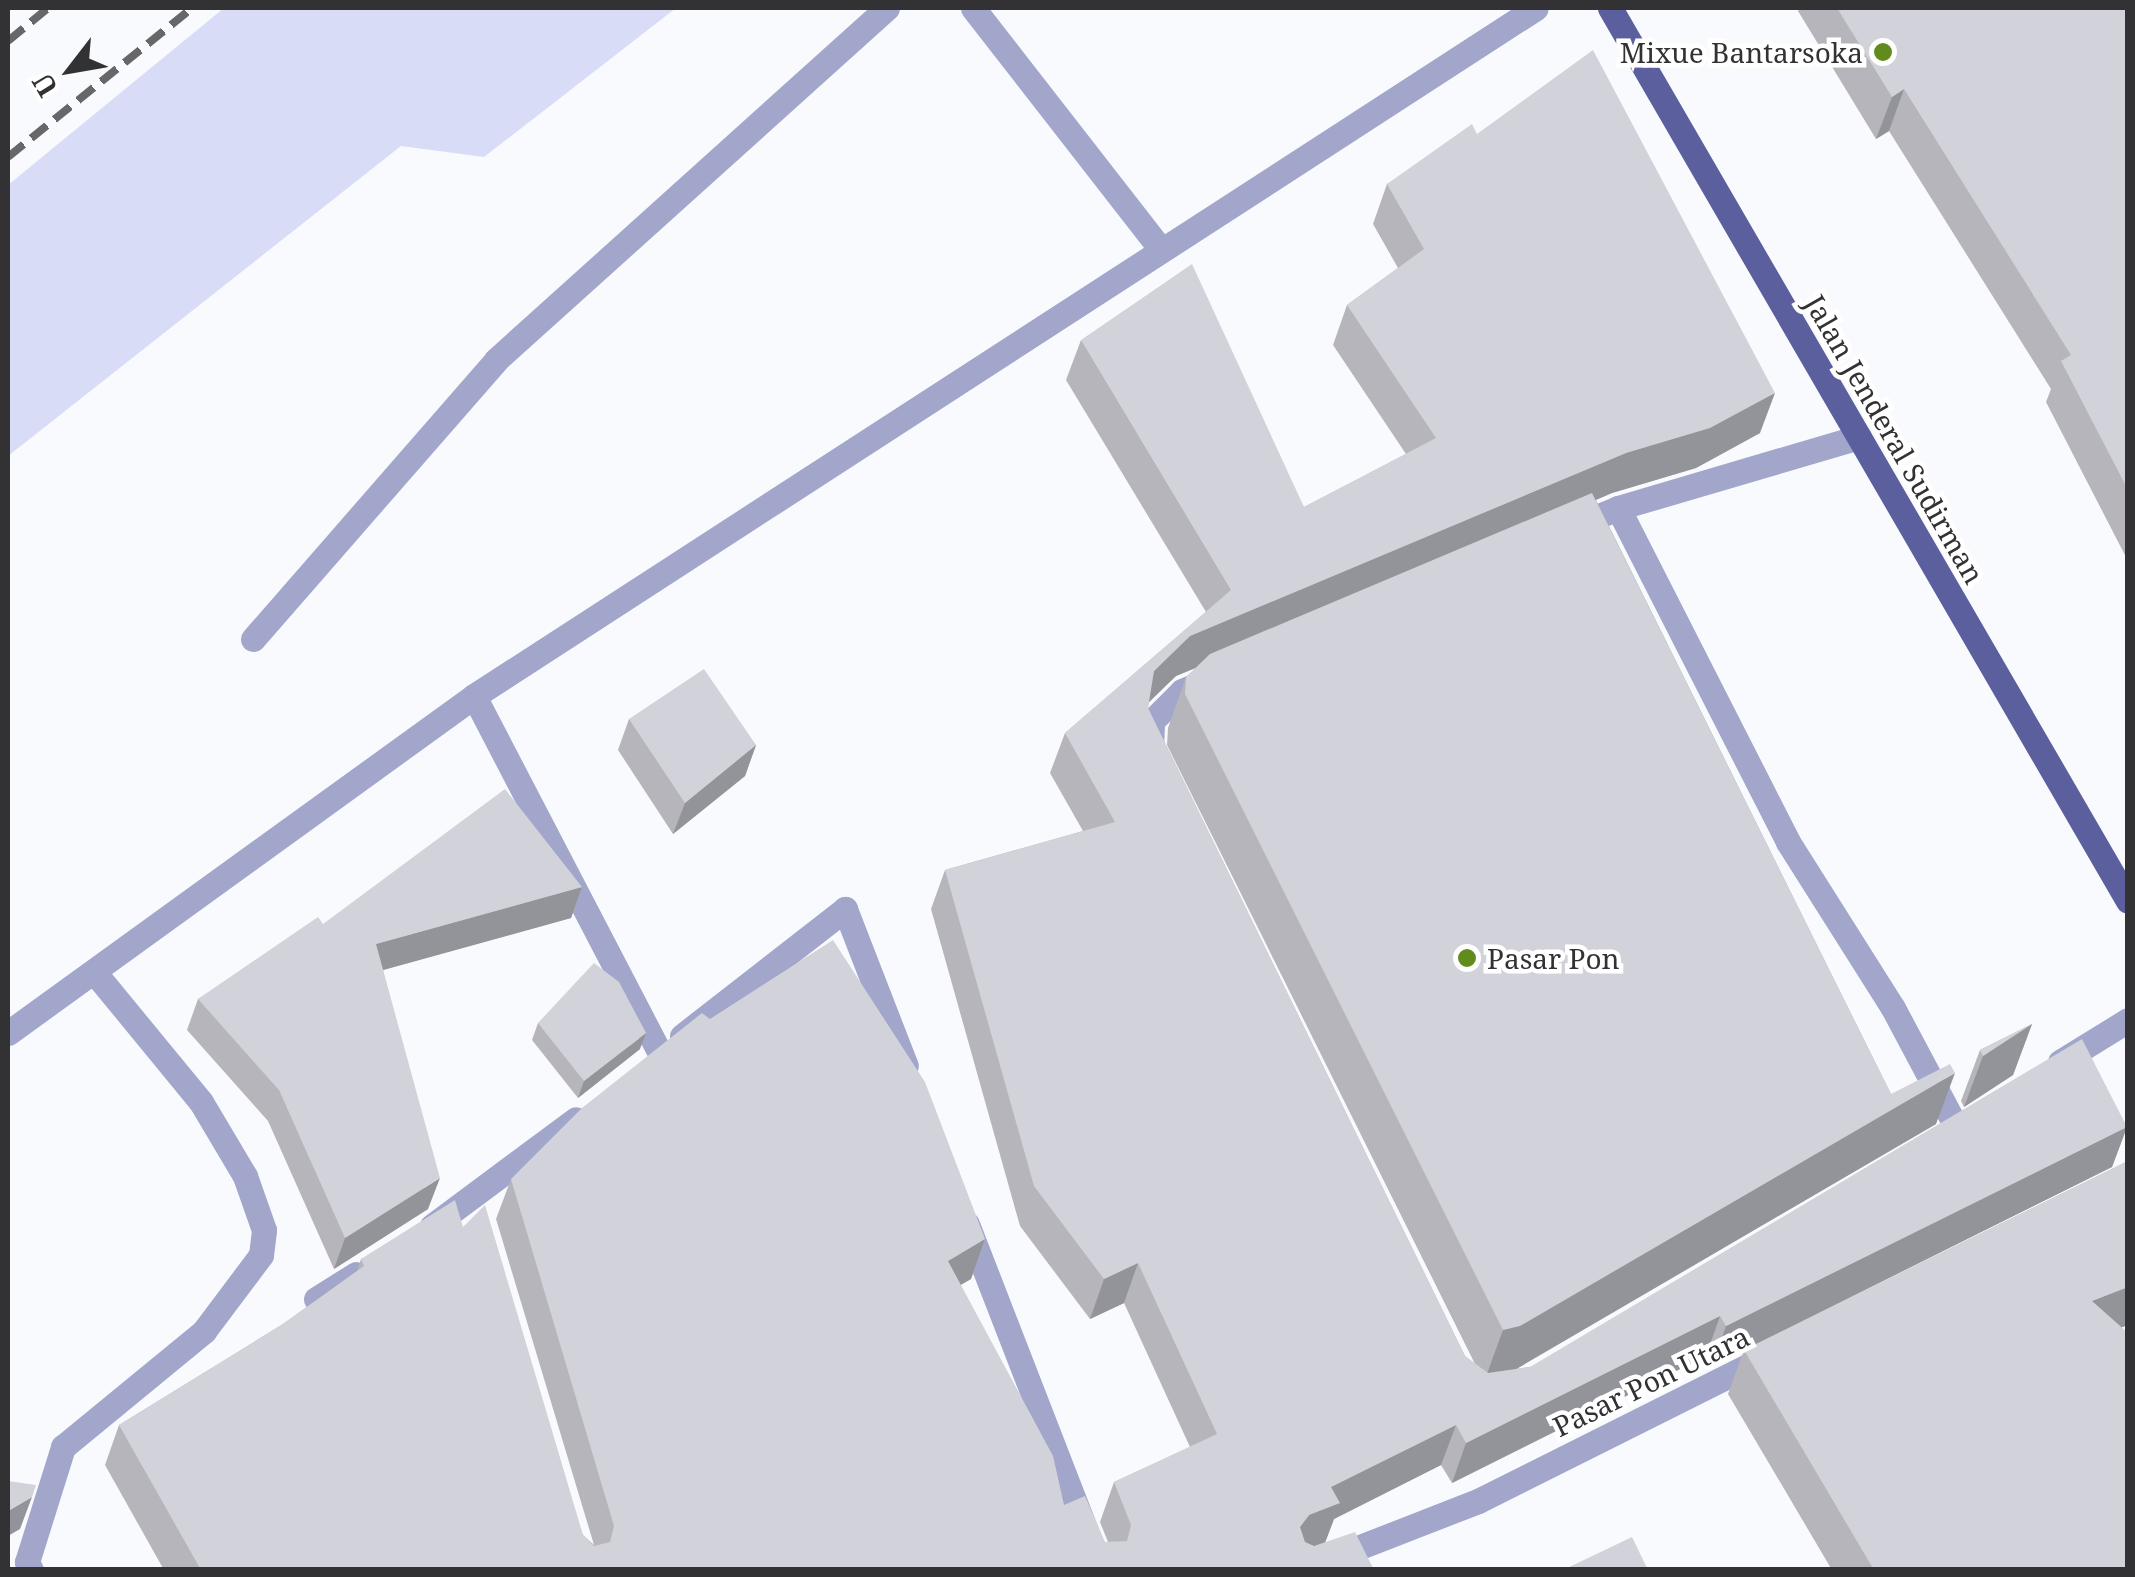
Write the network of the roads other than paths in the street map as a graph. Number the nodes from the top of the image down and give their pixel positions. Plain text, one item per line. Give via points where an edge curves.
1 (887, 8) edge
2 (973, 8) edge
3 (1536, 8) edge
4 (1610, 8) edge
5 (1160, 248) junction
6 (1859, 437) junction
7 (1618, 508) junction
8 (1545, 538) edge
9 (253, 639) dead end
10 (1236, 668) edge
11 (474, 696) junction
12 (1167, 784) edge
13 (2128, 902) edge
14 (95, 973) junction
15 (2128, 1020) edge
16 (8, 1033) edge
17 (2037, 1076) edge
18 (916, 1092) edge
19 (598, 1102) edge
20 (1990, 1108) edge
21 (959, 1202) edge
22 (411, 1240) edge
23 (380, 1259) edge
24 (316, 1299) edge
25 (1794, 1343) edge
26 (31, 1570) edge
27 (1101, 1570) edge
28 (1301, 1570) edge

1 - 9 street via 496,360
2 - 5 street
3 - 5 street
4 - 6 main road, Jalan Jenderal Sudirman
5 - 11 street
6 - 7 street
6 - 13 main road, Jalan Jenderal Sudirman
7 - 8 street
7 - 20 street via 1788,842 1893,1008 1950,1135
10 - 12 street via 1182,690 1152,721 1150,748
11 - 14 street
11 - 18 street via 652,1059 845,909
14 - 16 street
14 - 26 street via 201,1102 246,1176 264,1230 261,1255 204,1330 62,1447 27,1562
15 - 17 street
19 - 22 street via 477,1209
21 - 27 street
23 - 24 street
25 - 28 street, Pasar Pon Utara via 1478,1500

